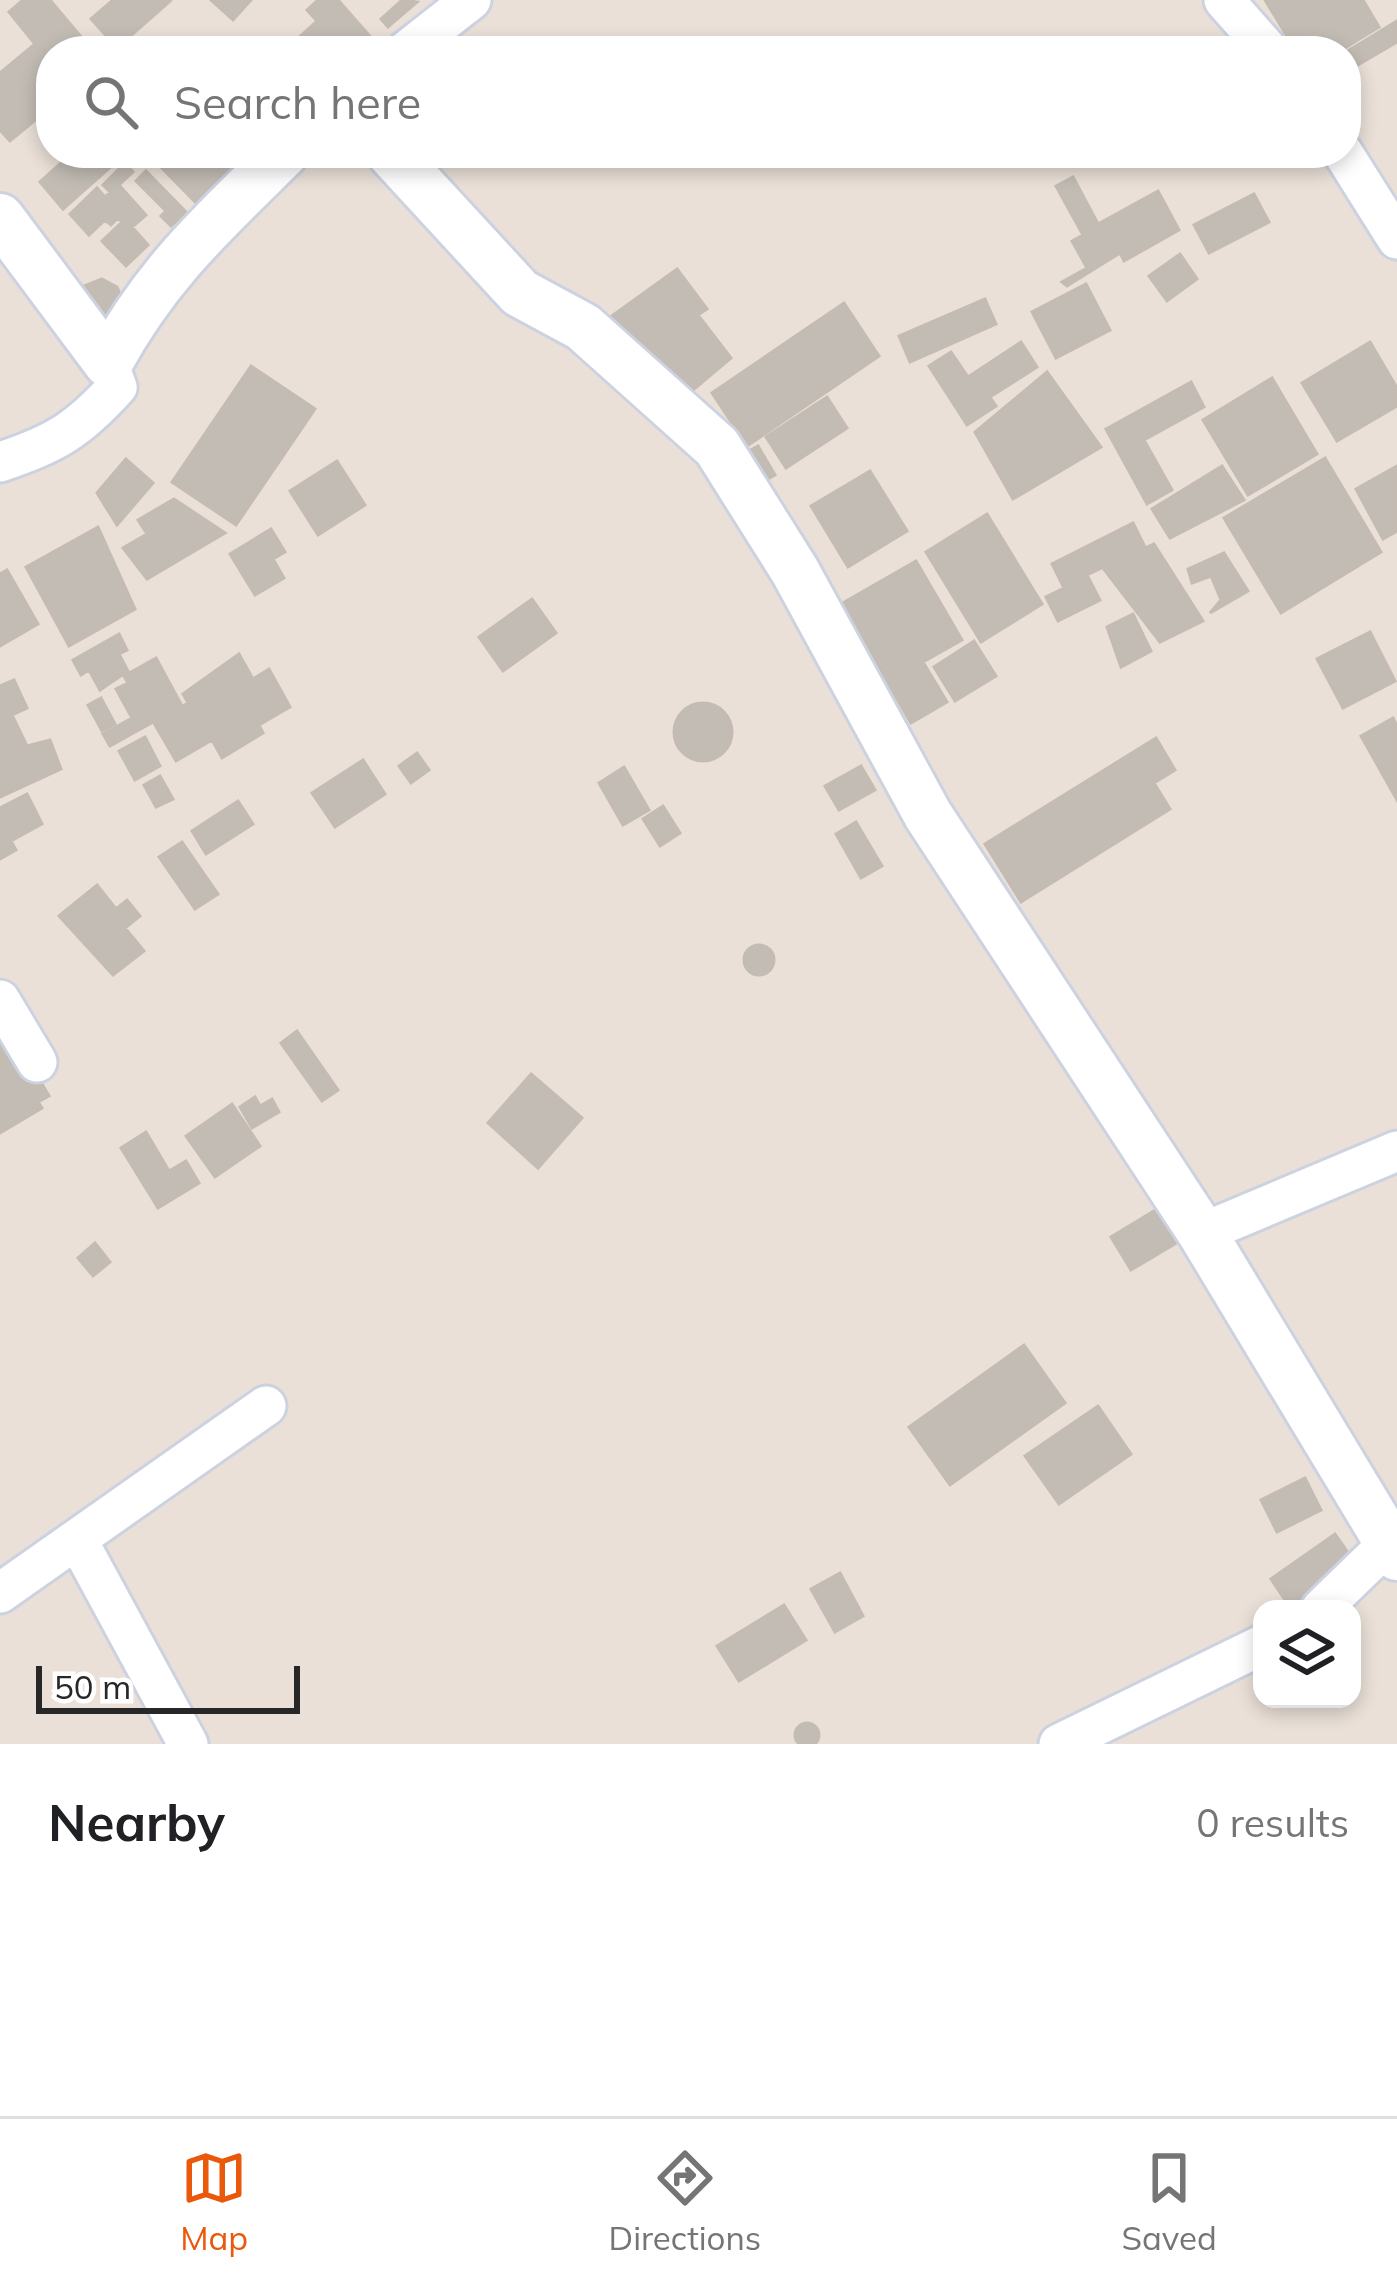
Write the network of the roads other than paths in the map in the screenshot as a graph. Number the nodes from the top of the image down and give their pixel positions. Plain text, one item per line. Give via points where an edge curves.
1 (471, 0) edge
2 (1224, 0) edge
3 (425, 36) edge
4 (1256, 36) edge
5 (269, 168) edge
6 (405, 168) edge
7 (1353, 168) edge
8 (0, 218) edge
9 (1397, 238) edge
10 (108, 362) junction
11 (0, 462) edge
12 (0, 1000) edge
13 (38, 1062) dead end
14 (1397, 1150) edge
15 (1202, 1233) junction
16 (266, 1406) dead end
17 (78, 1541) junction
18 (1394, 1549) edge
19 (0, 1593) edge
20 (1332, 1600) edge
21 (1253, 1649) edge
22 (188, 1744) edge
23 (1059, 1744) edge

1 - 3 street
2 - 4 street
5 - 10 street via 161,276
6 - 15 street via 520,293 583,327 717,448 795,571 928,815
7 - 9 street
8 - 10 street
10 - 11 street via 117,387 88,418 56,444
12 - 13 street
14 - 15 street
15 - 18 street
16 - 17 street
17 - 19 street
17 - 22 street
18 - 20 street
21 - 23 street

